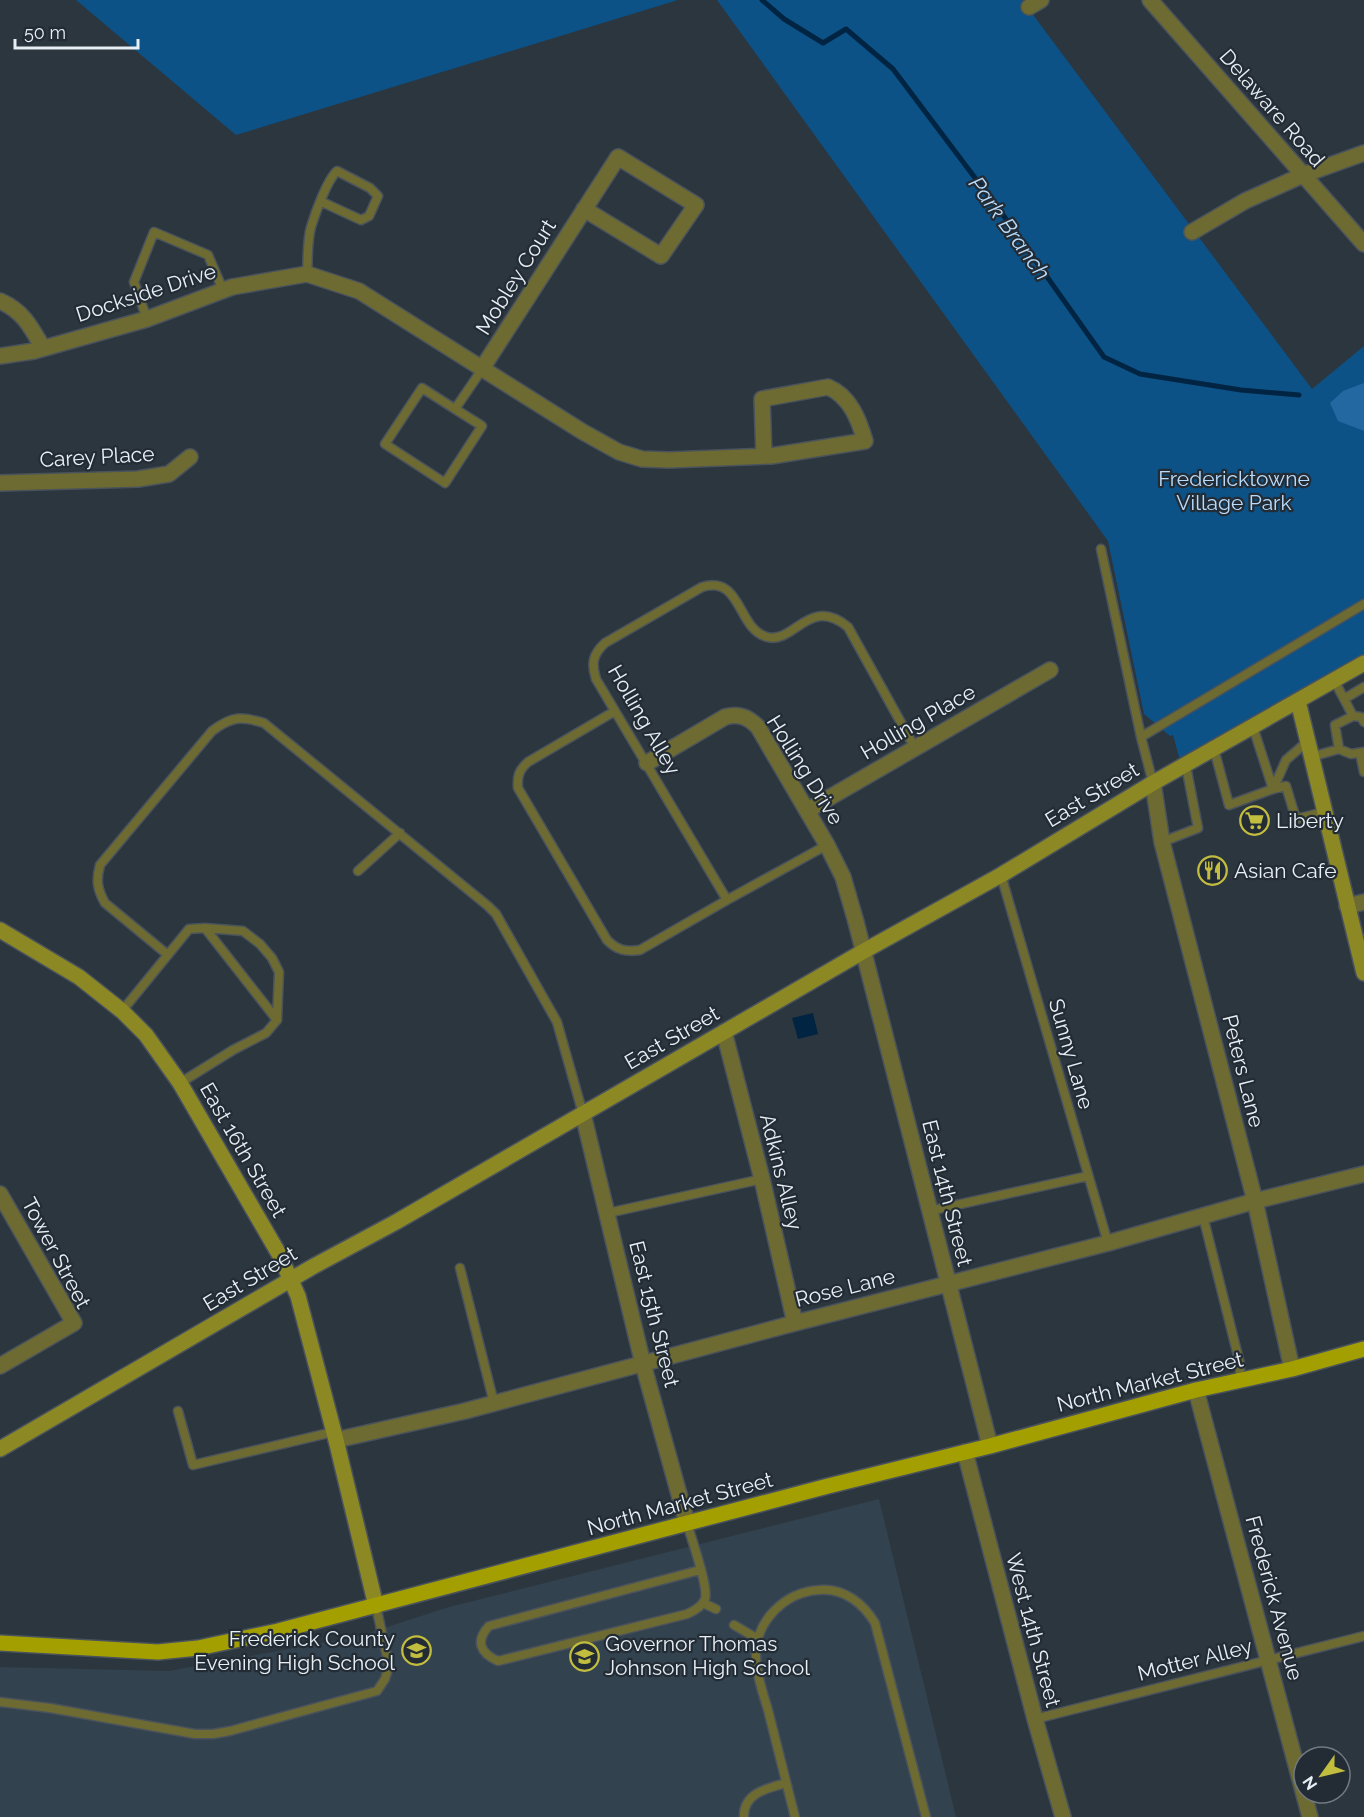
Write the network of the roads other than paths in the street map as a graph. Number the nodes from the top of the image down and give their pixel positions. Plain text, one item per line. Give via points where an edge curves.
1 (1149, 0) edge
2 (1364, 153) edge
3 (1303, 175) junction
4 (322, 202) junction
5 (584, 208) junction
6 (1192, 232) dead end
7 (1364, 244) edge
8 (307, 274) junction
9 (223, 290) junction
10 (0, 301) edge
11 (147, 319) junction
12 (43, 348) junction
13 (0, 356) edge
14 (483, 367) junction
15 (455, 409) junction
16 (764, 456) junction
17 (190, 457) dead end
18 (0, 483) edge
19 (1101, 549) dead end
20 (1364, 604) edge
21 (1364, 663) edge
22 (1050, 670) dead end
23 (1334, 680) junction
24 (1364, 687) edge
25 (1344, 699) junction
26 (1298, 701) junction
27 (615, 711) junction
28 (1361, 717) edge
29 (1253, 727) junction
30 (1141, 737) junction
31 (1308, 741) junction
32 (915, 748) junction
33 (1214, 749) junction
34 (1339, 749) junction
35 (1362, 753) edge
36 (1311, 757) junction
37 (647, 763) junction
38 (1186, 766) junction
39 (1364, 772) edge
40 (1153, 783) junction
41 (1273, 789) junction
42 (808, 810) junction
43 (1324, 812) junction
44 (400, 833) junction
45 (1162, 842) junction
46 (827, 844) junction
47 (358, 871) dead end
48 (1001, 875) junction
49 (727, 900) junction
50 (1364, 902) edge
51 (1347, 906) junction
52 (205, 928) junction
53 (0, 930) edge
54 (864, 951) junction
55 (168, 955) junction
56 (1364, 973) edge
57 (122, 1011) junction
58 (277, 1020) junction
59 (724, 1032) junction
60 (180, 1083) junction
61 (583, 1114) junction
62 (1364, 1174) edge
63 (1088, 1176) junction
64 (762, 1179) junction
65 (0, 1194) edge
66 (1255, 1201) junction
67 (929, 1211) junction
68 (608, 1213) junction
69 (1203, 1216) junction
70 (1108, 1243) junction
71 (460, 1268) dead end
72 (291, 1279) junction
73 (949, 1284) junction
74 (795, 1323) junction
75 (1364, 1348) edge
76 (643, 1364) junction
77 (0, 1366) edge
78 (1292, 1369) junction
79 (1240, 1380) junction
80 (1196, 1390) junction
81 (494, 1403) junction
82 (178, 1411) dead end
83 (334, 1436) junction
84 (990, 1446) junction
85 (0, 1449) edge
86 (965, 1452) junction
87 (687, 1523) junction
88 (700, 1570) junction
89 (703, 1603) junction
90 (376, 1606) junction
91 (716, 1609) dead end
92 (734, 1625) dead end
93 (1364, 1636) edge
94 (758, 1639) junction
95 (0, 1643) edge
96 (1269, 1660) junction
97 (0, 1702) edge
98 (1035, 1719) junction
99 (786, 1783) junction
100 (744, 1817) edge
101 (795, 1817) edge
102 (926, 1817) edge
103 (1063, 1817) edge
104 (1310, 1817) edge

1 - 3 street, Delaware Road
2 - 3 street
3 - 6 street via 1245,201
3 - 7 street, Delaware Road
4 - 4 lane via 337,171 378,196 369,216 361,220
4 - 8 lane via 311,229
5 - 5 street, Mobley Court via 618,157 696,205 661,256
5 - 14 street, Mobley Court
8 - 9 street, Dockside Drive
8 - 14 street, Dockside Drive via 359,291
9 - 11 street, Dockside Drive
9 - 11 lane via 208,255 154,232 134,282
10 - 12 street via 20,312
11 - 12 street, Dockside Drive
12 - 13 street, Dockside Drive
14 - 15 lane
14 - 16 street, Dockside Drive via 619,452 642,459 669,460
15 - 15 lane via 482,426 445,483 385,444 422,388
16 - 16 street, Dockside Drive via 771,456 865,441 857,416 838,391 828,387 762,399
17 - 18 street, Carey Place via 169,474 138,479
19 - 30 lane
20 - 30 lane
21 - 23 main road, East Street
22 - 32 street, Holling Place
23 - 25 lane
23 - 26 main road, East Street
24 - 25 lane
25 - 28 lane
26 - 29 main road, East Street
26 - 31 main road
27 - 32 lane, Holling Alley via 592,668 596,651 702,587 719,586 736,601 751,625 769,638 815,616 830,617 848,627
27 - 37 lane, Holling Alley
27 - 49 lane via 528,762 517,777 518,788 607,940 616,949 640,950
28 - 34 lane via 1335,725
29 - 33 main road, East Street
29 - 41 lane
30 - 40 lane
31 - 36 main road
31 - 41 lane via 1286,760
32 - 42 street, Holling Place
33 - 38 main road, East Street
33 - 41 lane via 1229,805
34 - 35 lane
34 - 36 lane
35 - 39 lane
36 - 43 main road
37 - 42 street, Holling Drive via 725,717 742,716 758,727
37 - 49 lane, Holling Alley
38 - 40 main road, East Street
38 - 45 lane via 1198,828
40 - 45 street, Peters Lane
40 - 48 main road, East Street
41 - 43 lane via 1286,786 1296,819
42 - 46 street, Holling Drive
43 - 51 main road
44 - 47 lane
44 - 55 lane via 264,723 246,718 223,723 212,731 100,865 97,877 98,891 105,903
44 - 61 lane via 496,914 557,1022
45 - 66 street, Peters Lane
46 - 49 lane
46 - 54 street, Holling Drive via 843,877
48 - 54 main road, East Street
48 - 63 lane, Sunny Lane
50 - 51 street
51 - 56 main road
52 - 55 lane via 189,929
52 - 58 lane
52 - 58 lane via 243,931 272,958 279,972
53 - 57 main road, East 16th Street via 79,977
54 - 59 main road, East Street
54 - 67 street, East 14th Street
55 - 57 lane
57 - 60 main road, East 16th Street via 146,1035
58 - 60 lane via 266,1034
59 - 61 main road, East Street
59 - 64 street, Adkins Alley
60 - 72 main road, East 16th Street
61 - 68 street, East 15th Street
61 - 72 main road, East Street
62 - 66 street, Rose Lane
63 - 67 lane
63 - 70 lane, Sunny Lane
64 - 68 lane
64 - 74 street, Adkins Alley
65 - 77 street, Tower Street via 74,1323
66 - 69 street, Rose Lane
66 - 78 street, Peters Lane
67 - 73 street, East 14th Street
68 - 76 street, East 15th Street
69 - 70 street, Rose Lane
69 - 79 lane via 1240,1364
70 - 73 street, Rose Lane
71 - 81 lane
72 - 83 main road, East 16th Street
72 - 85 main road, East Street
73 - 74 street, Rose Lane
73 - 84 street, East 14th Street
74 - 76 street, Rose Lane
75 - 78 main road, North Market Street
76 - 81 street, Rose Lane
76 - 87 street, East 15th Street
78 - 79 main road, North Market Street
79 - 80 main road, North Market Street
80 - 84 main road, North Market Street
80 - 96 street, Frederick Avenue
81 - 83 street, Rose Lane
82 - 83 lane via 193,1465
83 - 90 main road, East 16th Street
84 - 86 main road, North Market Street
86 - 87 main road, North Market Street
86 - 98 street, West 14th Street
87 - 88 lane
87 - 90 main road, North Market Street
88 - 89 lane via 706,1592
88 - 89 lane via 489,1626 480,1640 483,1650 498,1661 687,1614
89 - 91 lane
90 - 95 main road, North Market Street via 198,1648 158,1652
90 - 97 lane via 389,1666 377,1690 230,1731 195,1734
92 - 94 lane
93 - 96 lane, Motter Alley
94 - 99 lane via 757,1665
94 - 102 lane via 784,1601 810,1590 841,1593 868,1611 875,1623
96 - 98 lane, Motter Alley
96 - 104 street, Frederick Avenue
98 - 103 street, West 14th Street
99 - 100 lane via 766,1788 750,1799
99 - 101 lane

